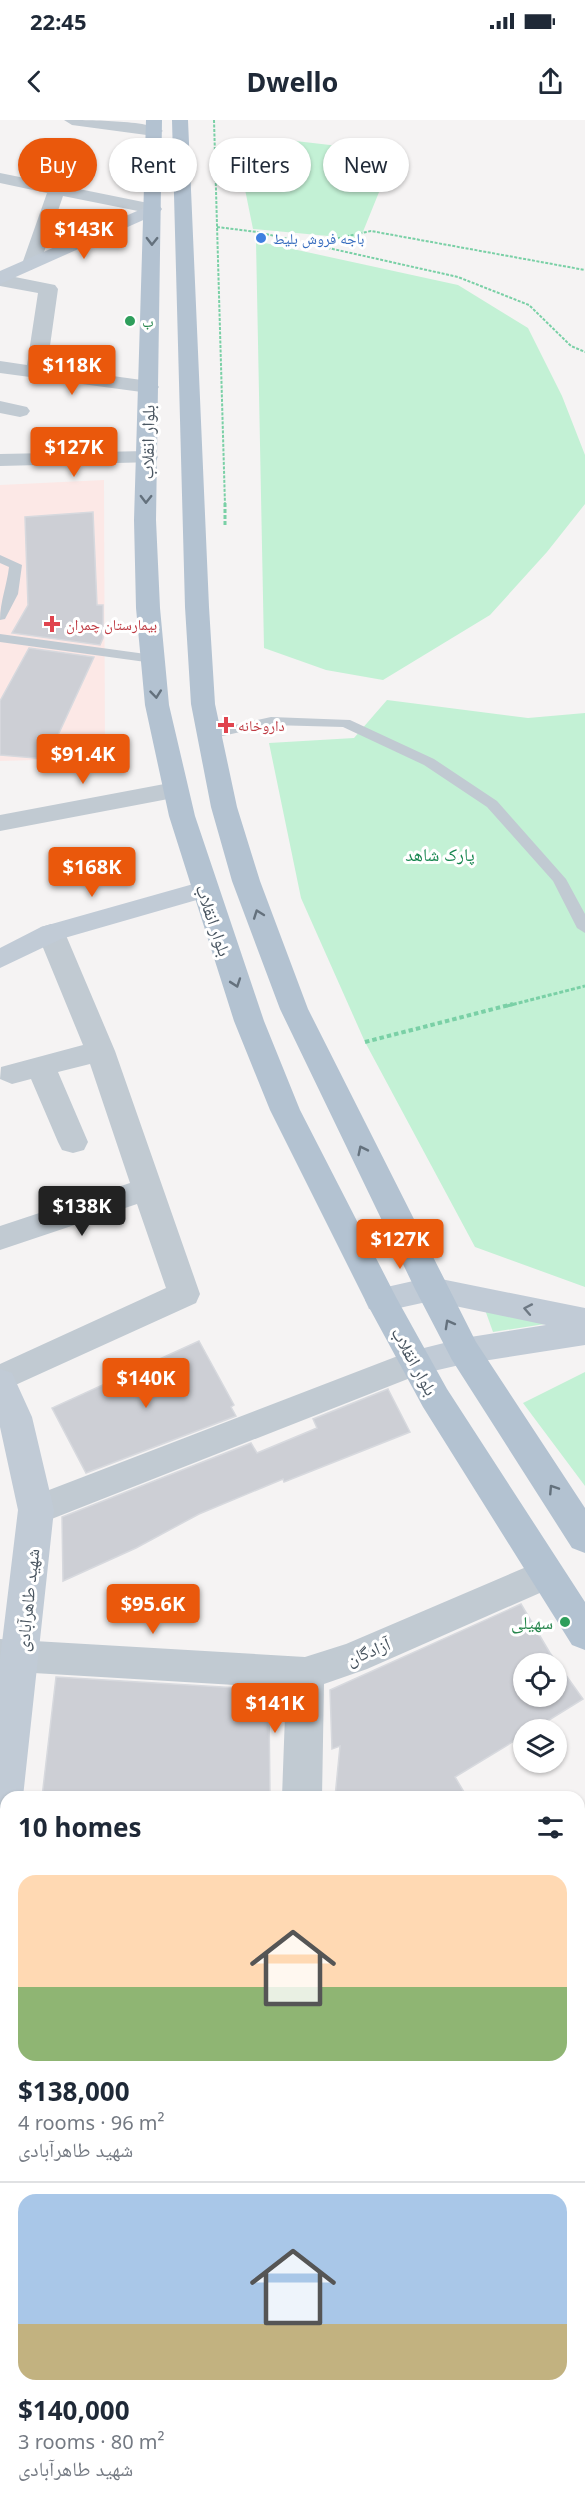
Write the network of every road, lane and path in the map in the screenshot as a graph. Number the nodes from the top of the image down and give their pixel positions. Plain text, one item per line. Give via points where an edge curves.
1 (72, 120) edge
2 (180, 120) edge
3 (214, 120) edge
4 (154, 125) edge
5 (0, 178) edge
6 (18, 181) edge
7 (56, 192) edge
8 (71, 192) edge
9 (153, 209) junction
10 (218, 227) junction
11 (310, 244) junction
12 (31, 264) junction
13 (585, 270) edge
14 (0, 279) edge
15 (585, 352) edge
16 (0, 367) edge
17 (36, 372) junction
18 (149, 387) junction
19 (147, 457) junction
20 (0, 460) edge
21 (225, 535) dead end
22 (0, 559) edge
23 (0, 616) edge
24 (0, 638) edge
25 (153, 659) junction
26 (209, 735) junction
27 (175, 790) junction
28 (0, 824) edge
29 (204, 889) junction
30 (585, 928) edge
31 (51, 933) junction
32 (0, 959) edge
33 (585, 986) edge
34 (365, 1042) dead end
35 (100, 1051) junction
36 (41, 1066) junction
37 (12, 1074) dead end
38 (73, 1142) dead end
39 (148, 1189) junction
40 (0, 1238) edge
41 (430, 1289) junction
42 (381, 1300) junction
43 (585, 1321) edge
44 (585, 1332) edge
45 (464, 1351) junction
46 (416, 1362) junction
47 (0, 1380) edge
48 (36, 1510) junction
49 (585, 1538) edge
50 (545, 1574) junction
51 (585, 1634) edge
52 (10, 1654) edge
53 (305, 1673) junction
54 (2, 1791) edge
55 (302, 1791) edge

1 - 4 street
2 - 26 main road via 197,607 203,704
3 - 10 path
4 - 9 main road, بلوار انقلاب
5 - 6 street
7 - 12 street
8 - 9 street
9 - 12 street
9 -> 18 main road, بلوار انقلاب
10 - 11 path
10 - 21 path
11 - 13 path via 371,231
11 - 15 path via 458,277 493,289 529,305 571,346
12 - 14 street
14 - 17 street via 48,289
16 - 17 street
17 - 18 street
18 - 19 main road, بلوار انقلاب
19 - 20 street
19 -> 25 main road, بلوار انقلاب via 148,608
22 - 23 lane via 16,565 12,594
24 - 25 lane
25 -> 27 main road, بلوار انقلاب
26 - 30 lane via 271,721 345,723 429,762 492,804 559,879
41 -> 26 main road via 294,1009 246,881 224,807
27 - 28 street
27 - 29 main road, بلوار انقلاب
29 - 31 street
29 -> 42 main road, بلوار انقلاب via 249,1021 285,1110
31 - 32 street
31 - 35 street
33 - 34 path
35 - 36 street
35 - 39 street
36 - 37 street
36 - 38 street
39 - 40 street
39 - 47 street via 184,1294
41 - 42 street
43 -> 41 street
45 -> 41 main road
42 - 46 main road, بلوار انقلاب
44 - 45 street
45 - 46 street
49 -> 45 main road
46 - 48 street
46 - 50 main road, بلوار انقلاب
47 - 48 street, شهید طاهرآبادی via 15,1417
48 - 52 street, شهید طاهرآبادی
50 - 51 main road, بلوار انقلاب
50 - 53 street, آزادگان via 354,1658
52 - 53 street, آزادگان
52 - 54 street, شهید طاهرآبادی
53 - 55 street

